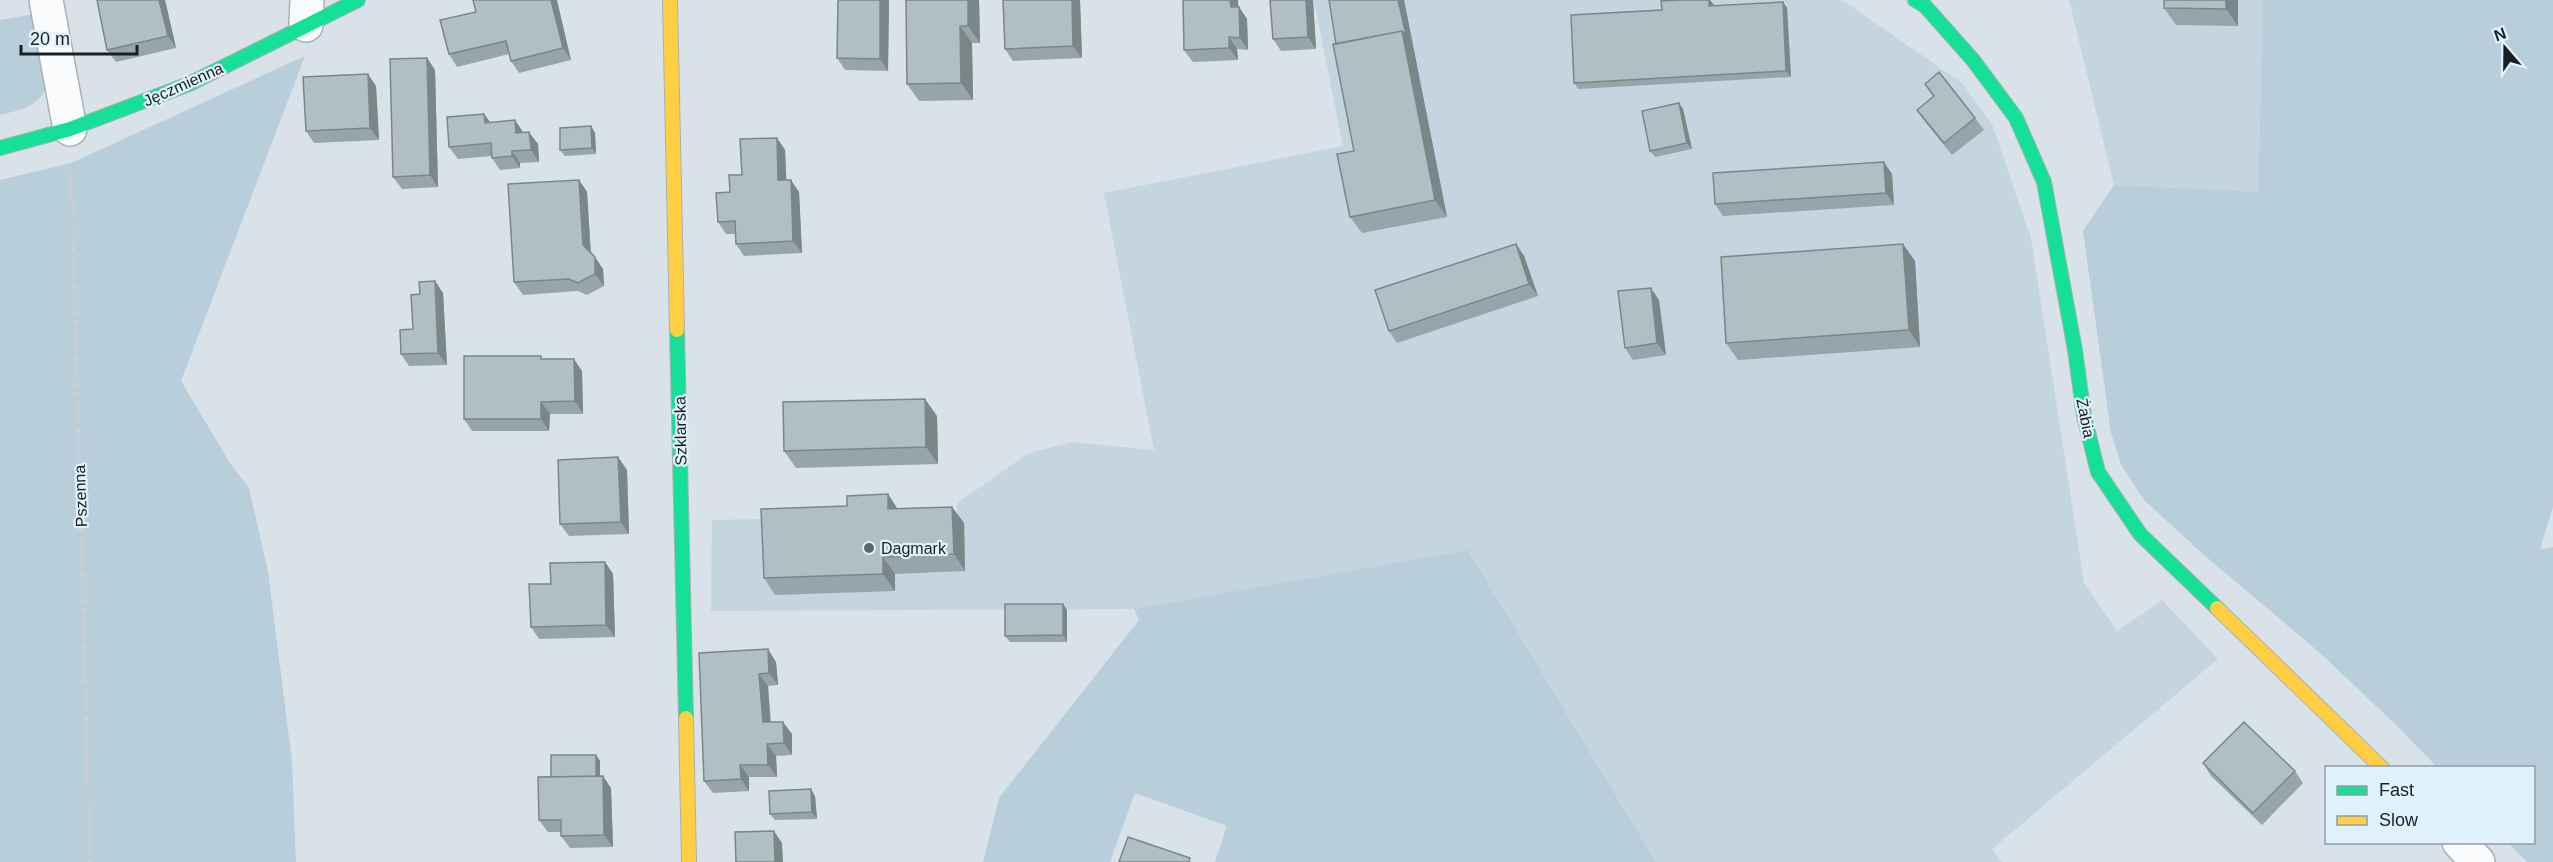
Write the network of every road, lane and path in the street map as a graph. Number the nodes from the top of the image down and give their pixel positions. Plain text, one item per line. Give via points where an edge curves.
1 (46, 0) edge
2 (358, 0) edge
3 (670, 0) edge
4 (1925, 2) edge
5 (306, 12) edge
6 (70, 129) junction
7 (0, 147) edge
8 (2380, 766) edge
9 (2460, 844) edge
10 (90, 862) edge
11 (688, 862) edge
12 (2478, 862) edge

1 - 6 street
2 - 5 street, Jęczmienna
3 - 11 street, Szklarska
4 - 8 street, Żabia via 2016,118 2044,182 2084,416 2098,472 2140,534
5 - 6 street, Jęczmienna via 189,84
6 - 7 street, Jęczmienna
6 - 10 path, Pszenna
9 - 12 street

